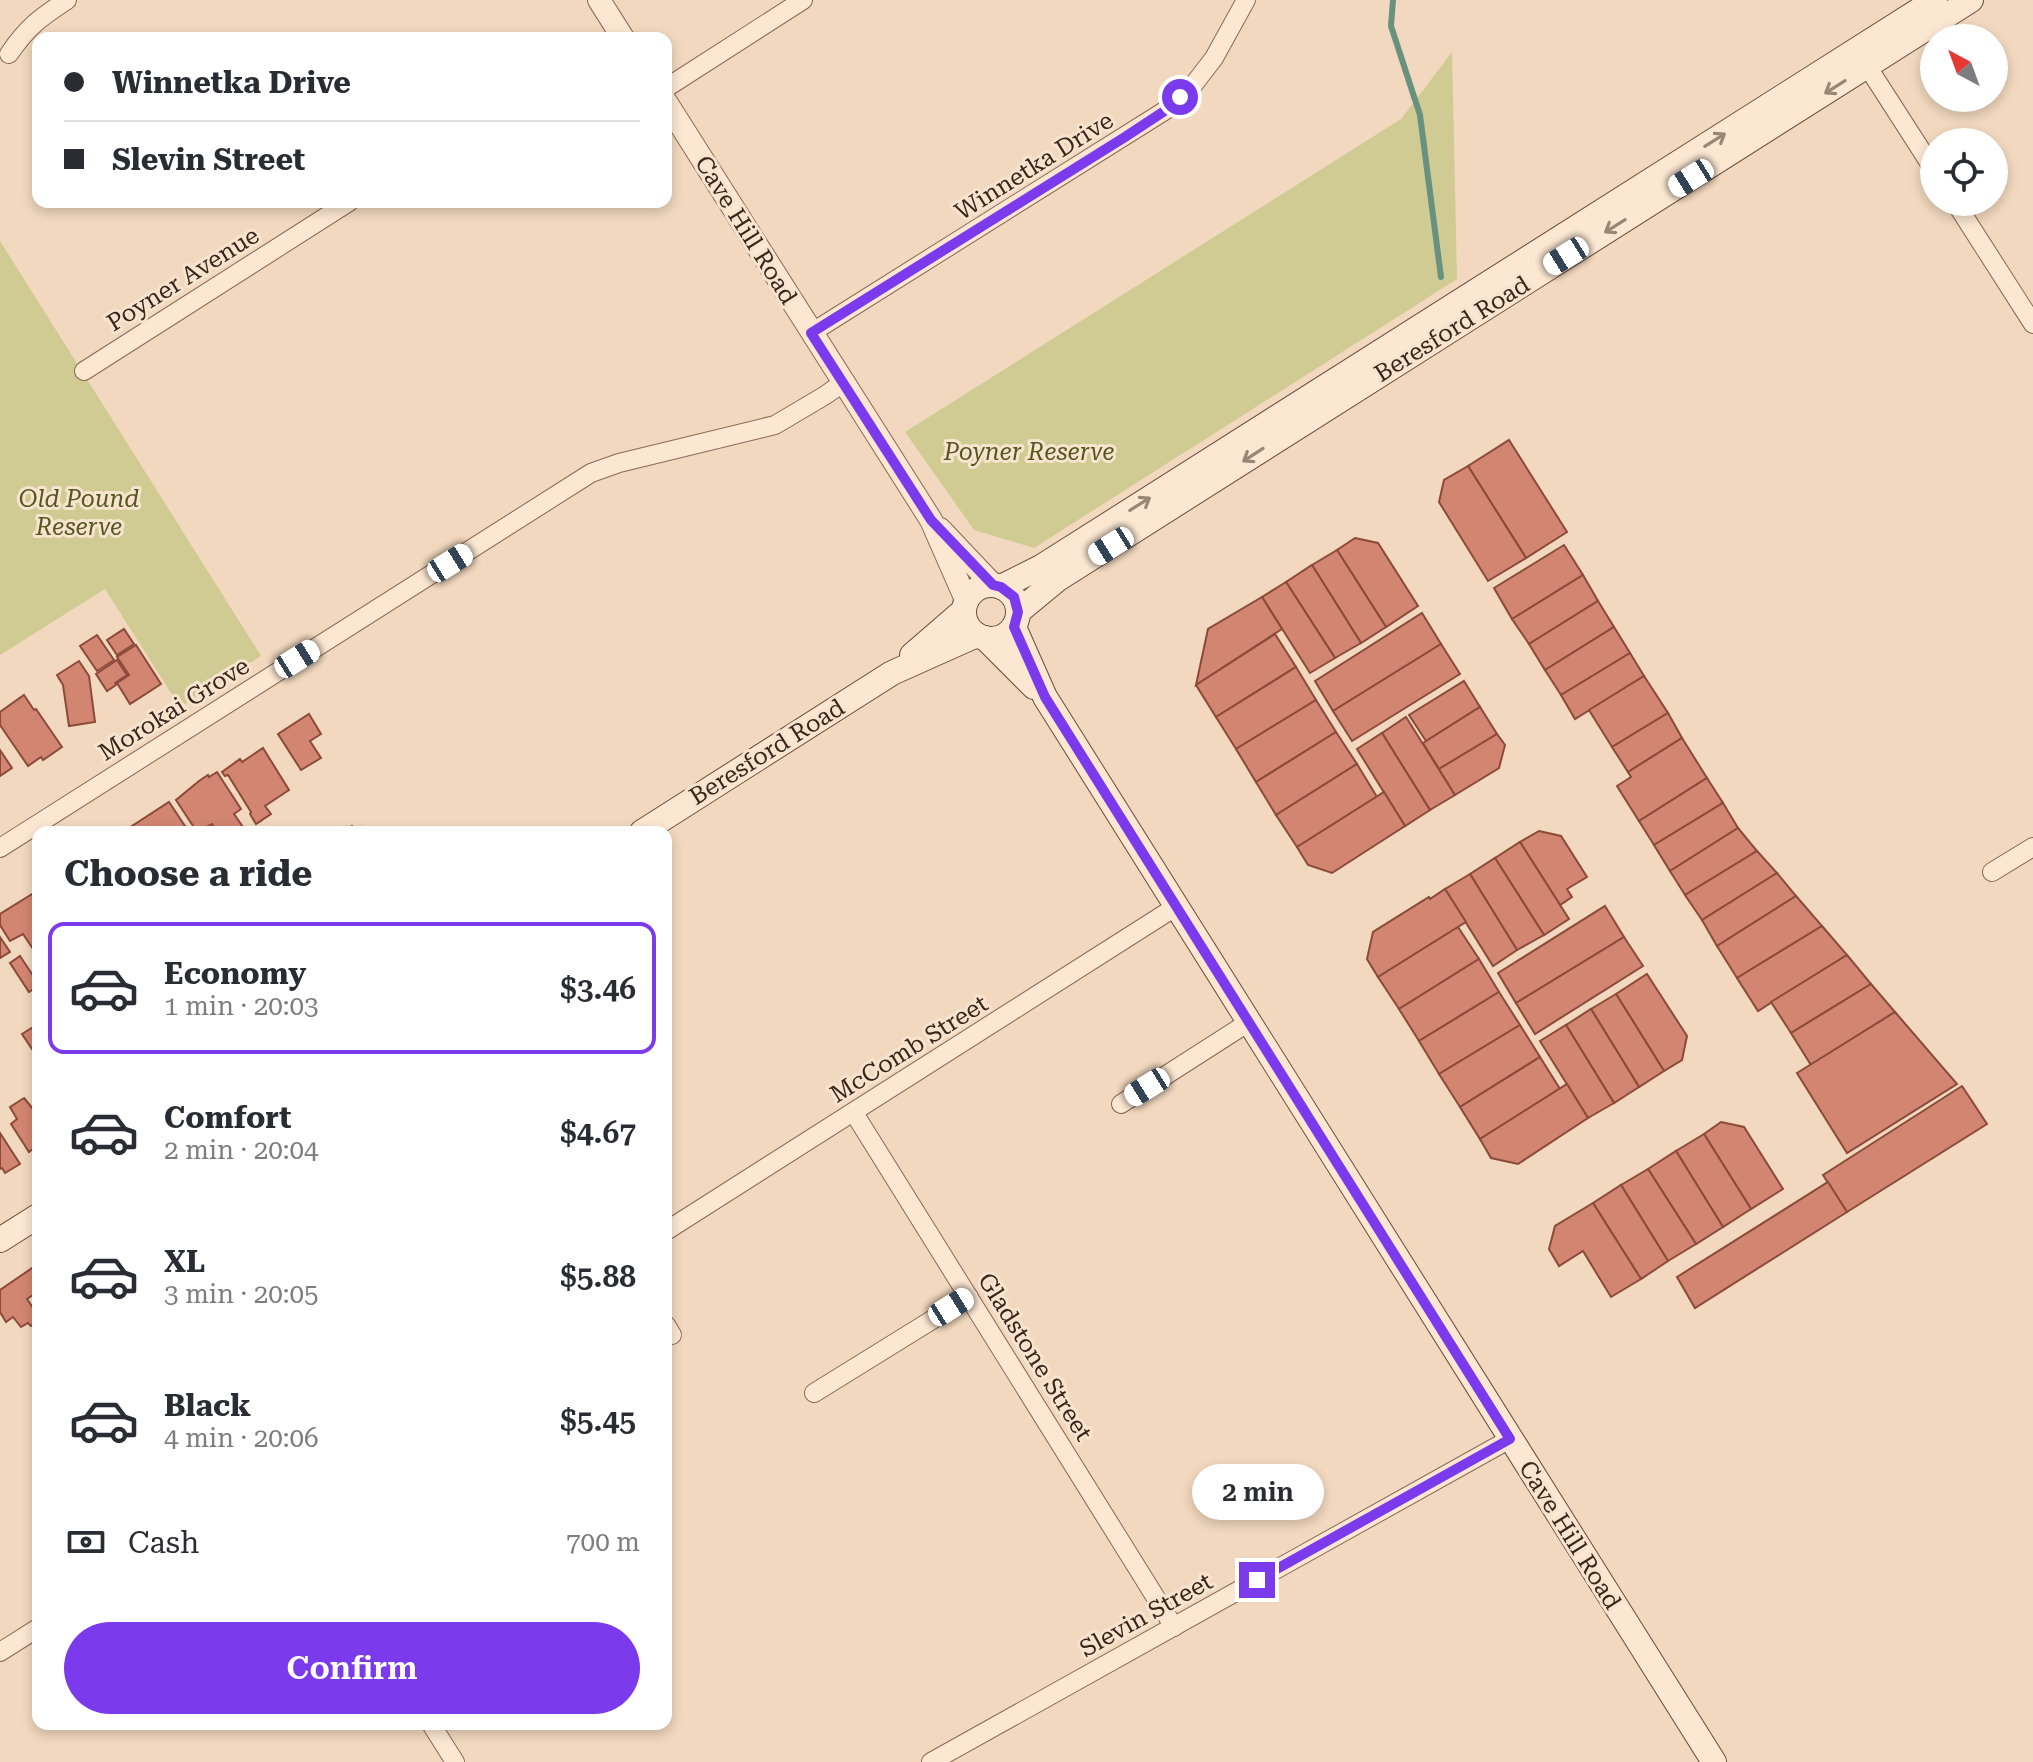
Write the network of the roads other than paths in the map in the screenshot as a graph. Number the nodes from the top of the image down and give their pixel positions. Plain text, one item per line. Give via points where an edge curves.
1 (67, 0) edge
2 (599, 0) edge
3 (803, 0) edge
4 (1246, 0) edge
5 (1935, 0) edge
6 (1971, 0) edge
7 (614, 32) edge
8 (9, 54) dead end
9 (1862, 58) junction
10 (672, 84) edge
11 (672, 112) edge
12 (1920, 148) edge
13 (340, 208) edge
14 (1964, 216) edge
15 (2033, 324) edge
16 (811, 333) junction
17 (84, 371) dead end
18 (843, 383) junction
19 (931, 520) junction
20 (997, 586) junction
21 (966, 606) junction
22 (1016, 620) junction
23 (981, 637) junction
24 (892, 673) junction
25 (1045, 697) junction
26 (35, 826) edge
27 (651, 826) edge
28 (32, 828) edge
29 (2033, 847) edge
30 (0, 848) edge
31 (1992, 872) dead end
32 (1177, 906) junction
33 (1249, 1022) junction
34 (1121, 1104) dead end
35 (854, 1113) junction
36 (32, 1220) edge
37 (672, 1227) edge
38 (0, 1240) edge
39 (969, 1297) junction
40 (814, 1393) dead end
41 (1510, 1439) junction
42 (1174, 1627) junction
43 (32, 1632) edge
44 (0, 1652) edge
45 (435, 1730) edge
46 (455, 1762) edge
47 (931, 1762) edge
48 (1714, 1762) edge

1 - 8 street via 30,26
2 - 7 street
3 - 10 street
4 - 16 street, Winnetka Drive via 1214,58 1166,110
5 - 9 main road, Beresford Road
6 - 9 main road, Beresford Road
9 - 12 street
20 -> 9 main road, Beresford Road via 1041,567
9 -> 22 main road, Beresford Road via 1058,579
11 - 16 street, Cave Hill Road
13 - 17 street, Poyner Avenue
14 - 15 street
16 - 18 street, Cave Hill Road
18 - 19 street, Cave Hill Road
18 - 26 street, Morokai Grove via 775,425 591,473
19 - 20 street, Cave Hill Road
19 - 21 street, Cave Hill Road
20 - 21 main road via 977,589
20 - 22 main road via 1014,597
21 - 23 main road via 967,624
21 - 24 main road, Beresford Road
22 - 23 main road via 1001,637
22 - 25 main road, Cave Hill Road
23 - 24 main road, Beresford Road
23 - 25 main road, Cave Hill Road
24 - 27 main road, Beresford Road
25 - 32 main road, Cave Hill Road
28 - 30 street, Morokai Grove
29 - 31 street
32 - 33 main road, Cave Hill Road
32 - 35 street, McComb Street
33 - 34 street
33 - 41 main road, Cave Hill Road
35 - 37 street, McComb Street
35 - 39 street, Gladstone Street
36 - 38 main road
39 - 40 street
39 - 42 street, Gladstone Street
41 - 42 street, Slevin Street
41 - 48 main road, Cave Hill Road
42 - 47 street, Slevin Street
43 - 44 street
45 - 46 street

